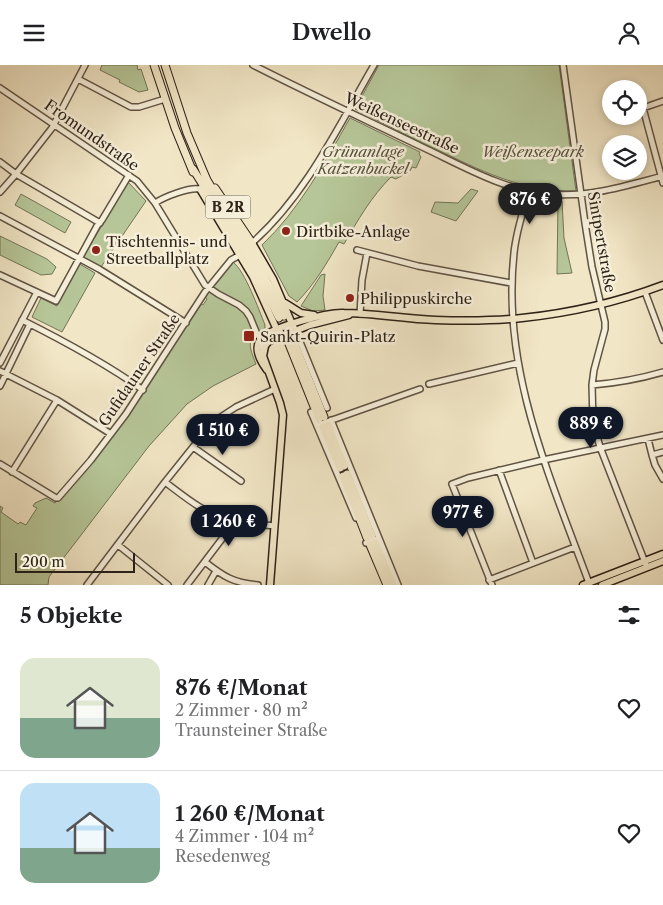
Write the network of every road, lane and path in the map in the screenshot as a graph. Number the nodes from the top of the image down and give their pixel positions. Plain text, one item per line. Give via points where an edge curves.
1 (85, 65) edge
2 (154, 65) edge
3 (164, 65) edge
4 (253, 65) edge
5 (374, 65) edge
6 (564, 65) edge
7 (78, 79) junction
8 (0, 88) edge
9 (165, 99) junction
10 (663, 101) edge
11 (348, 111) junction
12 (55, 124) junction
13 (0, 162) edge
14 (193, 169) junction
15 (204, 171) junction
16 (16, 174) junction
17 (129, 175) junction
18 (662, 176) edge
19 (663, 183) edge
20 (200, 189) junction
21 (529, 191) junction
22 (0, 192) edge
23 (581, 195) junction
24 (155, 203) junction
25 (0, 216) edge
26 (100, 223) junction
27 (252, 243) junction
28 (357, 250) dead end
29 (367, 253) junction
30 (240, 255) junction
31 (79, 259) junction
32 (0, 275) edge
33 (511, 283) junction
34 (663, 285) edge
35 (209, 287) junction
36 (37, 292) junction
37 (645, 292) junction
38 (282, 300) junction
39 (601, 304) junction
40 (358, 314) junction
41 (324, 315) junction
42 (513, 319) junction
43 (22, 320) junction
44 (186, 323) junction
45 (30, 324) junction
46 (277, 330) junction
47 (291, 330) junction
48 (260, 339) junction
49 (663, 340) edge
50 (291, 343) dead end
51 (263, 353) junction
52 (0, 363) edge
53 (518, 363) junction
54 (267, 370) junction
55 (0, 371) edge
56 (663, 372) edge
57 (6, 374) junction
58 (429, 384) dead end
59 (592, 385) junction
60 (0, 386) edge
61 (275, 389) junction
62 (420, 389) dead end
63 (143, 390) junction
64 (57, 400) junction
65 (327, 408) dead end
66 (312, 412) dead end
67 (324, 422) junction
68 (111, 434) junction
69 (663, 435) edge
70 (648, 439) junction
71 (193, 447) junction
72 (600, 447) junction
73 (663, 452) edge
74 (652, 455) junction
75 (543, 460) junction
76 (0, 464) edge
77 (499, 470) junction
78 (12, 472) junction
79 (663, 479) edge
80 (241, 481) dead end
81 (165, 482) junction
82 (233, 521) junction
83 (274, 526) junction
84 (371, 540) junction
85 (118, 545) junction
86 (575, 547) junction
87 (663, 554) edge
88 (663, 561) edge
89 (205, 562) junction
90 (533, 563) junction
91 (646, 564) junction
92 (216, 571) junction
93 (92, 579) junction
94 (490, 582) edge
95 (586, 584) edge
96 (87, 585) edge
97 (97, 585) edge
98 (168, 585) edge
99 (187, 585) edge
100 (208, 585) edge
101 (258, 585) edge
102 (270, 585) edge
103 (385, 585) edge
104 (393, 585) edge
105 (398, 585) edge
106 (602, 585) edge

1 - 7 street
2 - 9 highway, B 2R
3 - 15 highway, B 2R
4 - 11 street, Weißenseestraße
5 - 11 street
6 - 23 street, Sintpertstraße
7 - 9 street via 131,107
7 - 12 street
8 - 12 street, Fromundstraße
9 - 14 highway, B 2R
10 - 18 street via 643,108
11 - 21 street, Weißenseestraße via 490,179
11 - 27 street via 302,186
12 - 16 street
12 - 17 street, Fromundstraße
13 - 16 street
14 - 15 highway via 253,264 281,317 261,269 216,199
14 - 20 highway, B 2R
15 - 27 highway, B 2R
16 - 22 street
16 - 26 street
17 - 24 street, Fromundstraße
17 - 26 street
18 - 19 street
18 - 23 street, Weißenseestraße
20 - 24 street
20 - 30 main road, B 2R
21 - 23 street, Weißenseestraße
21 - 33 street via 516,237
23 - 39 street, Sintpertstraße
24 - 35 street, Fromundstraße
25 - 31 street
26 - 31 street
27 - 38 main road, B 2R
28 - 29 street
29 - 33 street via 433,270
29 - 40 street
30 - 35 street, Gufidauner Straße via 230,260
30 - 46 main road, B 2R
31 - 36 street via 56,301
31 - 44 street
32 - 36 street
33 - 42 street
34 - 37 main road
35 - 44 street, Gufidauner Straße
35 - 48 street, Fromundstraße via 243,308
36 - 43 street
37 - 39 main road
37 - 49 street
38 - 41 main road via 301,313
38 - 47 main road
39 - 42 main road
39 - 59 street, Sintpertstraße via 605,329
40 - 41 main road
40 - 42 main road via 436,320
40 - 47 main road
41 - 47 main road
42 - 53 street
43 - 45 street
43 - 52 street
44 - 63 street, Gufidauner Straße
45 - 57 street
45 - 63 street via 106,365
46 - 47 main road
46 - 47 main road
46 - 48 main road
47 - 51 main road via 269,341
47 - 65 street
48 - 51 street, Fromundstraße
48 - 54 main road via 258,351
50 - 67 highway
51 - 54 main road
53 - 58 street
53 - 75 street
54 - 61 main road
55 - 57 street
56 - 59 street via 617,383
57 - 60 street
57 - 64 street
59 - 72 street, Sintpertstraße via 593,422
61 - 71 street via 221,416
61 - 83 main road via 283,420
62 - 67 street
63 - 68 street, Gufidauner Straße
64 - 68 street
64 - 78 street
66 - 67 street
67 - 84 highway
68 - 78 street, Gufidauner Straße via 57,499
69 - 70 street
70 - 72 street
70 - 74 street
71 - 80 street
71 - 81 street
72 - 75 street
72 - 91 street, Sintpertstraße
73 - 74 street
74 - 79 street
75 - 77 street
75 - 86 street
76 - 78 street
77 - 90 street
77 - 94 street via 452,484
81 - 82 street via 197,506
81 - 85 street
82 - 83 street
82 - 89 street
83 - 102 main road
84 - 103 highway
84 - 104 highway
84 - 105 street
85 - 93 street
85 - 98 street
86 - 90 street
86 - 95 street
87 - 91 main road
88 - 91 main road
89 - 92 street
89 - 99 street
90 - 94 street
91 - 95 main road
91 - 106 main road
92 - 100 street
92 - 101 street via 236,582
93 - 96 street
93 - 97 street

